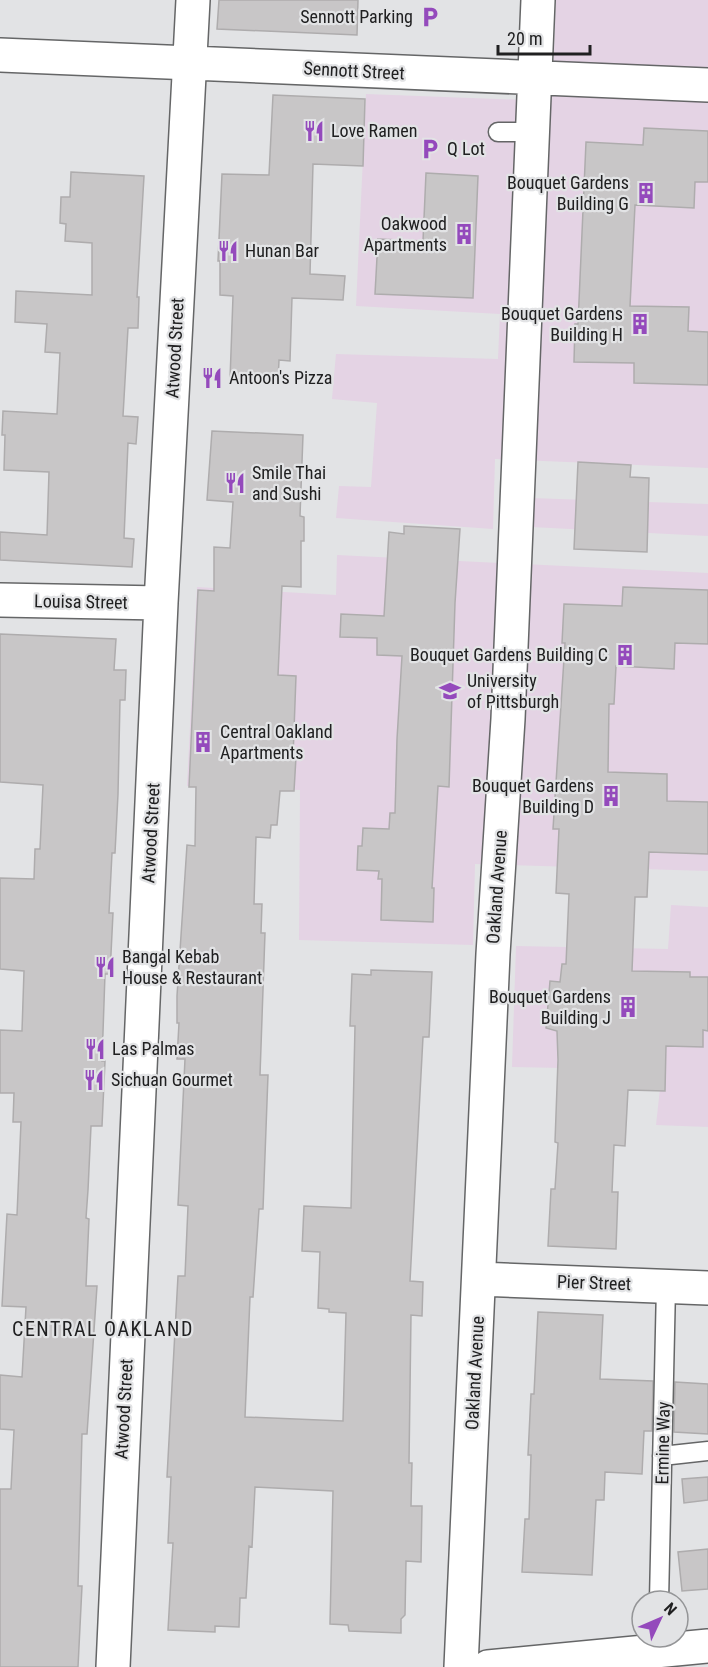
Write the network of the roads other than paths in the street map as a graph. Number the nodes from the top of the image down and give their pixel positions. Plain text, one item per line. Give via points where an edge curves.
1 (193, 0) edge
2 (538, 0) edge
3 (0, 55) edge
4 (190, 63) junction
5 (535, 79) junction
6 (708, 85) edge
7 (498, 132) dead end
8 (532, 132) junction
9 (0, 600) edge
10 (161, 603) junction
11 (479, 1279) junction
12 (666, 1286) junction
13 (708, 1288) edge
14 (708, 1451) edge
15 (662, 1456) junction
16 (659, 1589) edge
17 (690, 1645) edge
18 (708, 1646) edge
19 (630, 1648) edge
20 (112, 1667) edge
21 (461, 1667) edge
22 (488, 1667) edge

1 - 4 street, Atwood Street
2 - 5 street, Oakland Avenue
3 - 4 street, Sennott Street
4 - 5 street, Sennott Street
4 - 10 street, Atwood Street
5 - 6 street, Sennott Street
5 - 8 street, Oakland Avenue
7 - 8 lane
8 - 11 street, Oakland Avenue via 508,719
9 - 10 street, Louisa Street
10 - 20 street, Atwood Street
11 - 12 street, Pier Street
11 - 21 street, Oakland Avenue
12 - 13 street, Pier Street
12 - 15 lane, Ermine Way
14 - 15 lane
15 - 16 lane, Ermine Way
17 - 18 street
19 - 22 street

